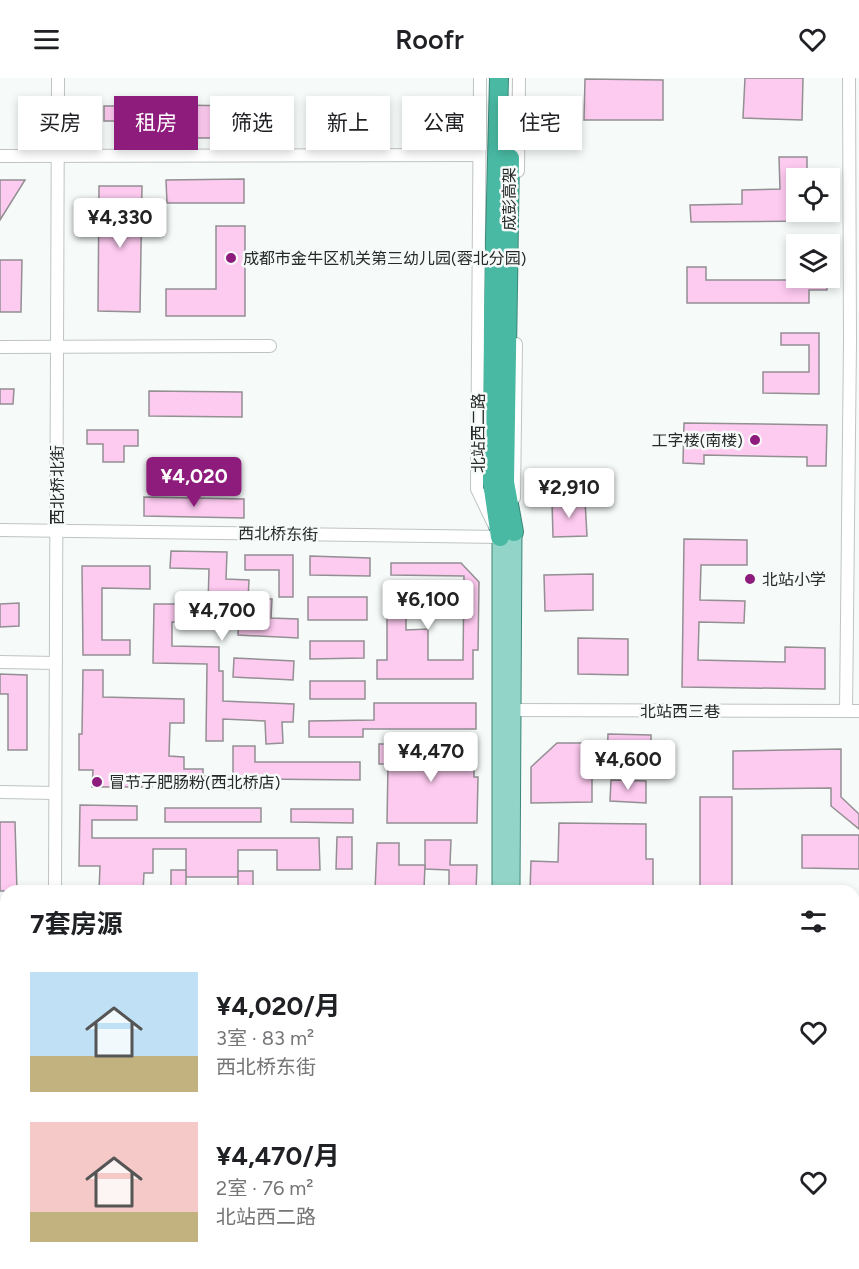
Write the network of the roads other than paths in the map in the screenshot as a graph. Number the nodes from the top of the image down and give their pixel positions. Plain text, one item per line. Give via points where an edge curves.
1 (58, 78) edge
2 (480, 78) edge
3 (499, 78) edge
4 (510, 78) edge
5 (519, 78) edge
6 (849, 78) edge
7 (479, 155) junction
8 (0, 156) edge
9 (58, 156) junction
10 (500, 321) junction
11 (270, 346) dead end
12 (0, 347) edge
13 (57, 347) junction
14 (0, 530) edge
15 (56, 531) junction
16 (507, 534) junction
17 (0, 662) edge
18 (56, 663) junction
19 (508, 710) junction
20 (846, 711) junction
21 (859, 711) edge
22 (0, 792) edge
23 (55, 793) junction
24 (55, 885) edge
25 (500, 885) edge
26 (512, 885) edge

1 - 9 street, 西北桥北街
2 - 7 street, 北站西二路
3 - 10 highway, 成彭高架
4 - 10 highway, 成彭高架
5 - 16 street, 北站西二路
6 - 20 street
7 - 9 street
7 - 16 street, 北站西二路 via 477,489
8 - 9 street
9 - 13 street, 西北桥北街
10 - 16 highway
11 - 13 street
12 - 13 street
13 - 15 street, 西北桥北街
14 - 15 street, 西北桥东街
15 - 16 street, 西北桥东街
15 - 18 street, 西北桥北街
16 - 19 main road, 北站西二路
17 - 18 street
18 - 23 street, 西北桥北街
19 - 20 street, 北站西三巷
19 - 25 main road, 北站西二路
19 - 26 main road, 北站西二路
20 - 21 street, 北站西三巷
22 - 23 street
23 - 24 street, 西北桥北街

